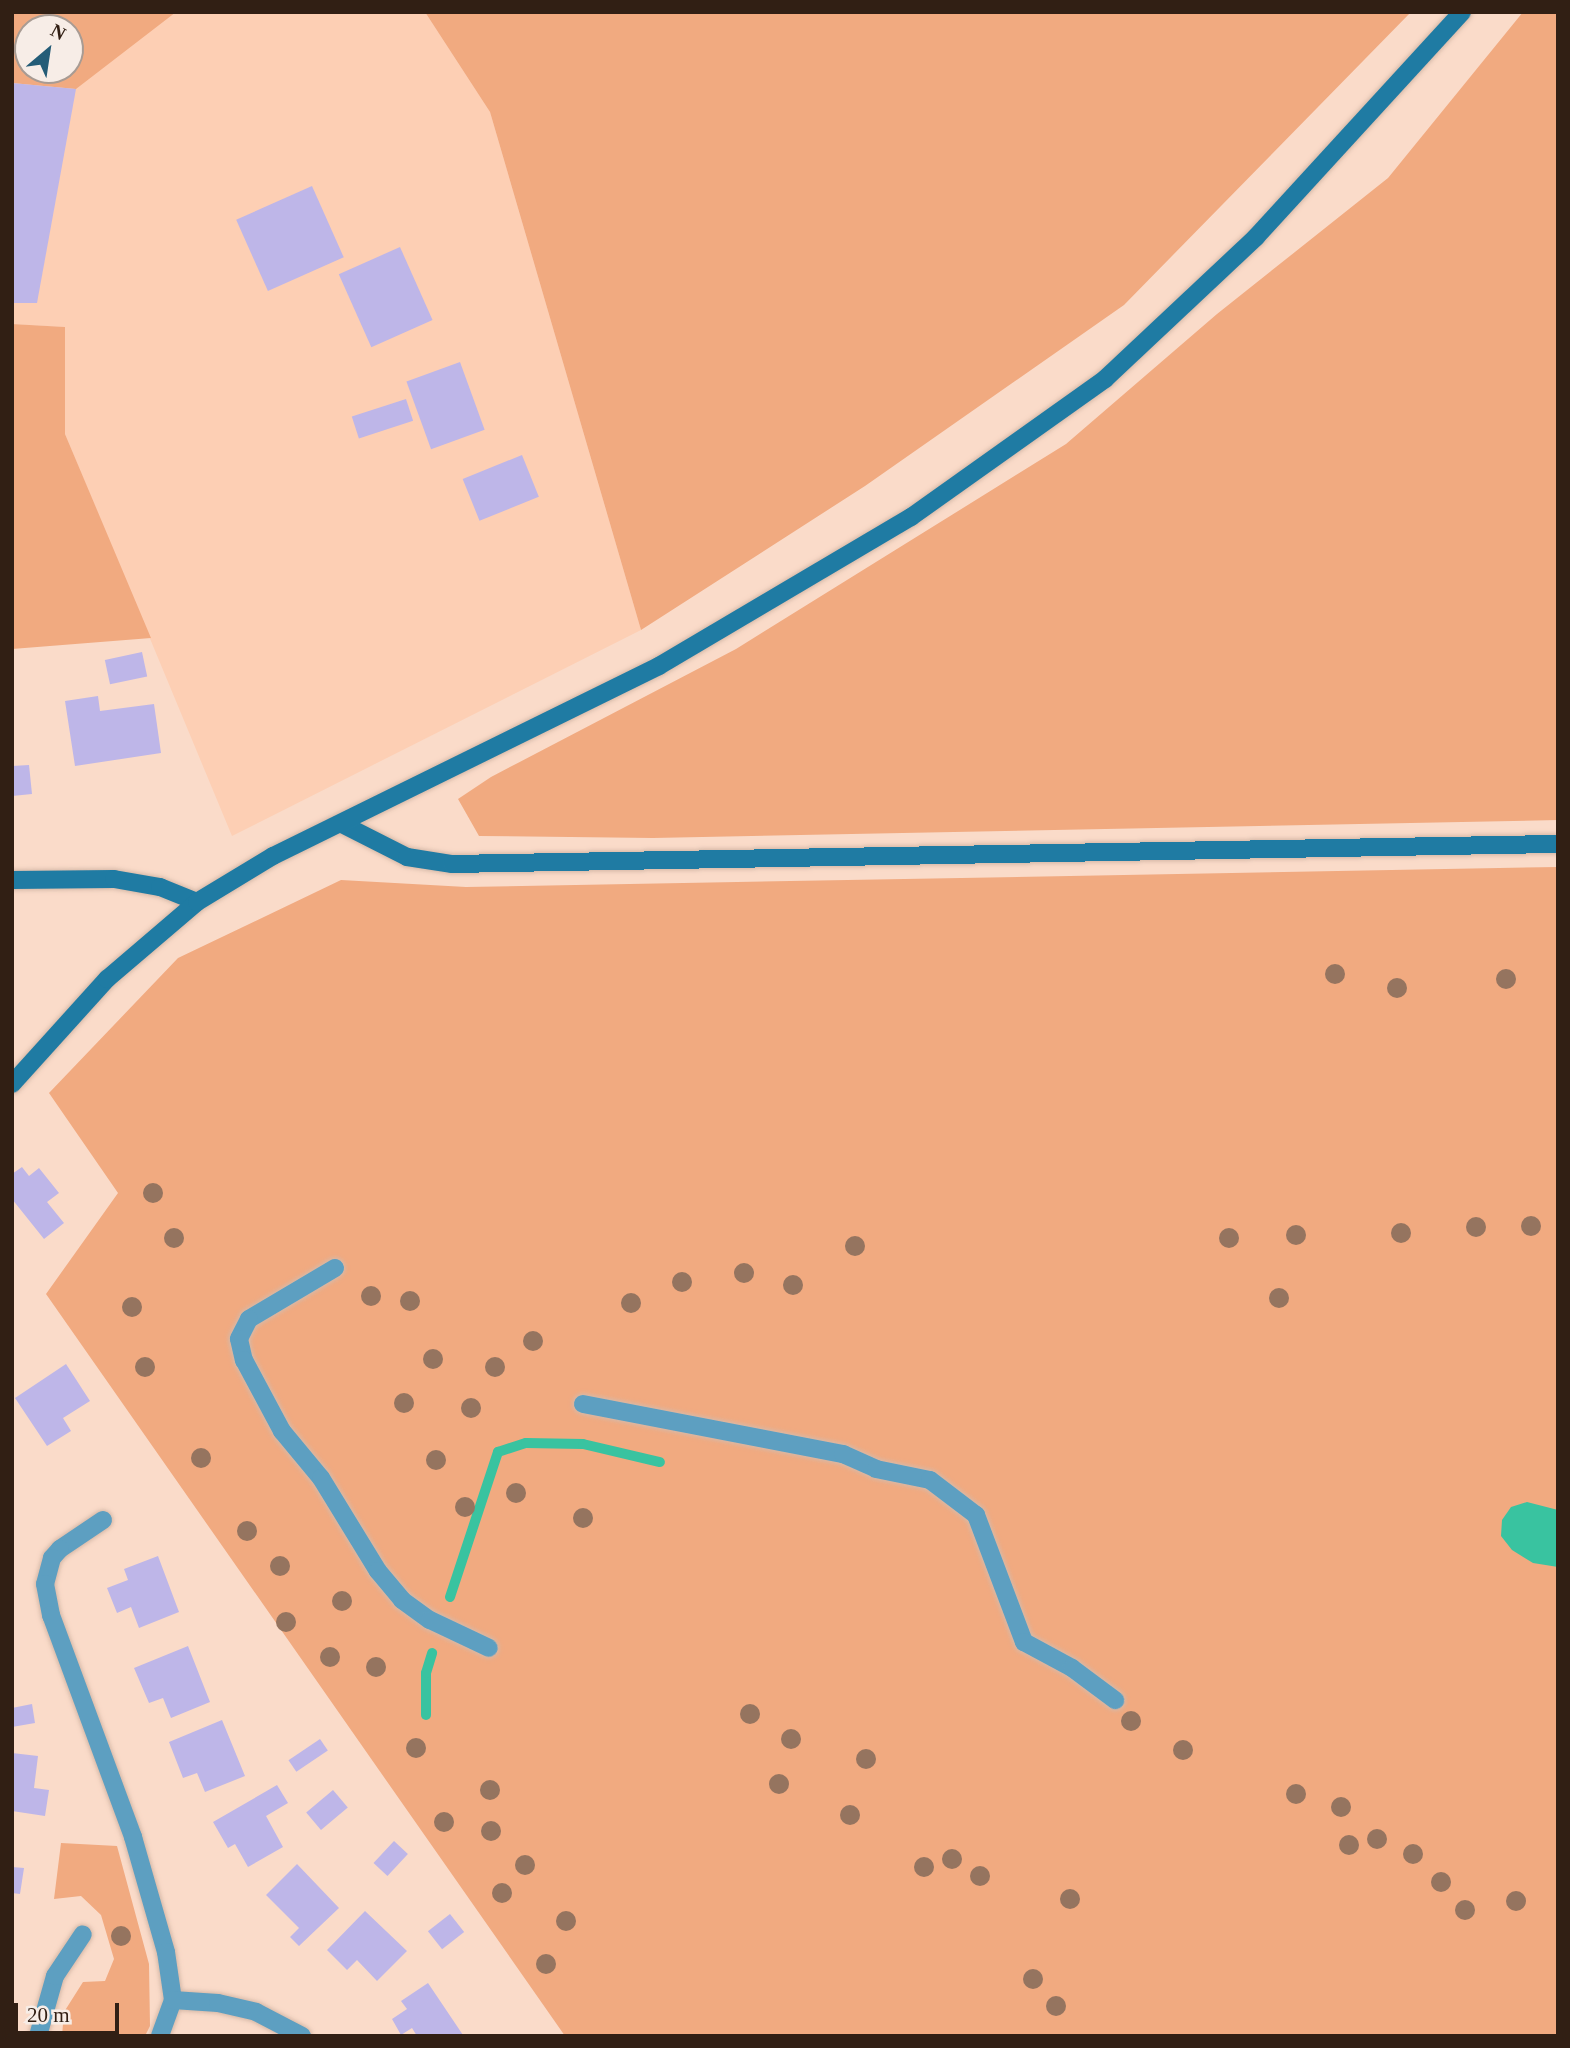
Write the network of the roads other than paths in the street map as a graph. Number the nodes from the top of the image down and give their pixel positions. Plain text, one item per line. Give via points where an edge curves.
1 (1462, 12) edge
2 (342, 824) junction
3 (1558, 844) edge
4 (12, 880) edge
5 (197, 902) junction
6 (12, 1084) edge
7 (334, 1268) dead end
8 (583, 1404) dead end
9 (103, 1520) dead end
10 (489, 1648) dead end
11 (1115, 1699) dead end
12 (83, 1934) dead end
13 (173, 2000) junction
14 (38, 2036) edge
15 (160, 2036) edge
16 (303, 2036) edge

1 - 2 main road via 1256,237 1105,379 911,517 659,666
2 - 3 main road via 407,857 452,864
2 - 5 main road via 273,856
4 - 5 main road via 114,879 160,887
5 - 6 main road via 107,979
7 - 10 street via 249,1319 239,1339 244,1360 282,1431 321,1478 378,1571 402,1600 430,1620
8 - 11 street via 817,1448 876,1469 930,1480 976,1515 1024,1642
9 - 13 street via 60,1549 52,1558 45,1584 51,1615 133,1837 166,1952
12 - 14 street via 55,1976
13 - 15 street
13 - 16 street via 256,2012

